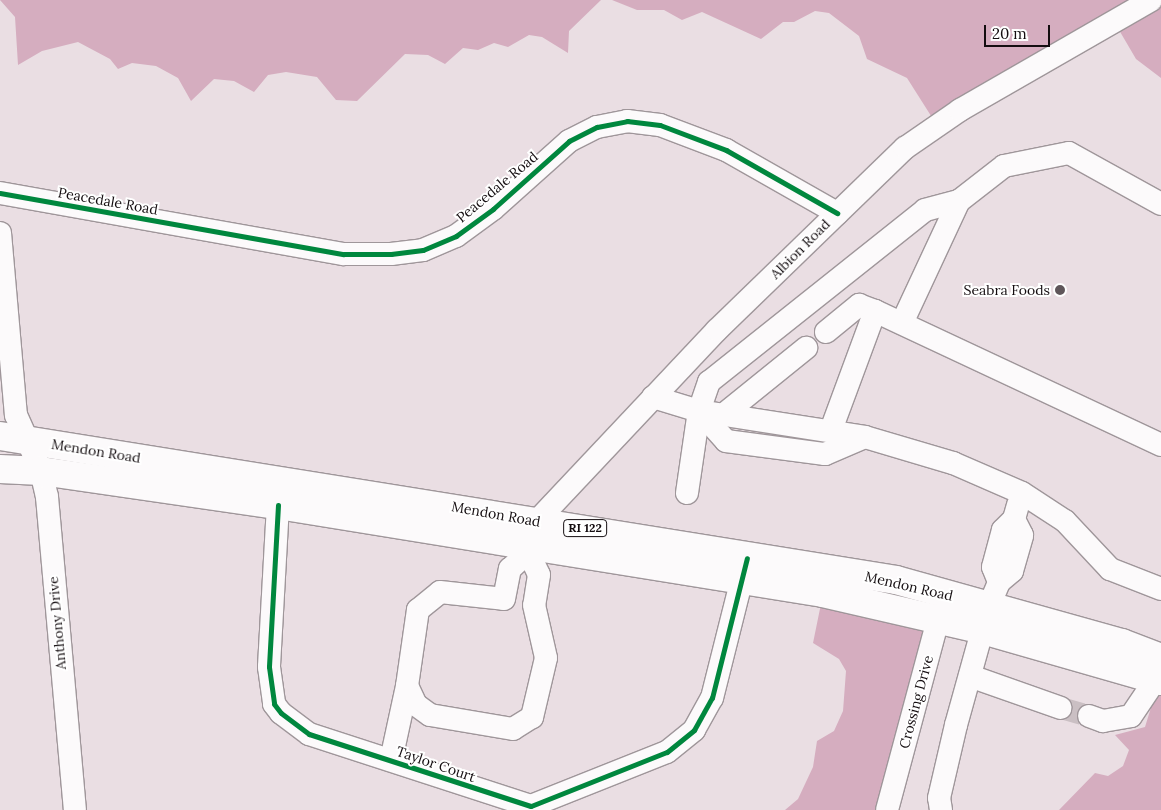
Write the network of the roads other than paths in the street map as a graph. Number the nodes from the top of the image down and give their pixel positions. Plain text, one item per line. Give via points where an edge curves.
1 (1151, 0) edge
2 (0, 193) edge
3 (959, 201) junction
4 (1161, 204) edge
5 (836, 212) junction
6 (0, 233) edge
7 (875, 311) junction
8 (902, 323) junction
9 (826, 332) dead end
10 (806, 348) dead end
11 (653, 397) junction
12 (699, 411) junction
13 (723, 415) junction
14 (831, 430) junction
15 (0, 436) edge
16 (865, 437) junction
17 (26, 440) junction
18 (1161, 446) edge
19 (0, 468) edge
20 (41, 470) junction
21 (687, 493) dead end
22 (1022, 493) junction
23 (278, 505) junction
24 (532, 539) junction
25 (745, 569) junction
26 (1161, 589) edge
27 (504, 599) junction
28 (534, 605) junction
29 (942, 606) junction
30 (990, 606) junction
31 (1159, 673) edge
32 (970, 676) junction
33 (406, 686) junction
34 (1061, 708) tunnel mouth
35 (1088, 716) tunnel mouth
36 (391, 760) junction
37 (75, 810) edge
38 (887, 810) edge
39 (940, 810) edge

1 - 5 street, Albion Road via 960,110 905,148
2 - 5 street, Peacedale Road via 344,254 391,254 423,250 456,236 493,210 569,141 597,127 627,121 660,125 726,150
3 - 4 street via 1004,166 1069,154
3 - 8 street
3 - 12 street via 925,210 709,382
5 - 11 street, Albion Road
6 - 17 street, Anthony Drive via 16,415
7 - 8 street
7 - 9 street via 859,305
7 - 14 street
8 - 18 street
10 - 13 street
11 - 12 street
11 - 24 street, Albion Road
12 - 13 street
12 - 16 street via 726,441 825,454
12 - 21 street
13 - 14 street
14 - 16 street
15 - 17 main road, Mendon Road / RI 122
16 - 22 street via 953,463
17 - 20 street, Anthony Drive
17 - 24 main road, Mendon Road / RI 122
19 - 20 main road, Mendon Road / RI 122
20 - 23 main road, Mendon Road / RI 122
20 - 37 street, Anthony Drive via 47,497
22 - 26 street via 1065,521 1110,569
22 - 30 street via 1014,519 1003,530 993,567
23 - 24 main road, Mendon Road / RI 122
23 - 36 street, Taylor Court via 269,667 274,704 291,723 309,734
24 - 25 main road, Mendon Road / RI 122
24 - 27 street, Albion Road via 510,569
24 - 28 street via 539,575
25 - 29 main road, Mendon Road / RI 122 via 896,580
25 - 36 street, Taylor Court via 712,698 694,730 667,752 531,806
27 - 28 street
27 - 33 street via 440,592 418,610
28 - 33 street via 546,658 532,717 513,729 430,714 416,705
29 - 30 main road, Mendon Road / RI 122
29 - 38 street, Crossing Drive
30 - 31 main road, Mendon Road / RI 122 via 1122,643
30 - 32 street
31 - 35 street via 1131,716 1102,720
32 - 34 street
32 - 39 street via 941,788
33 - 36 street

